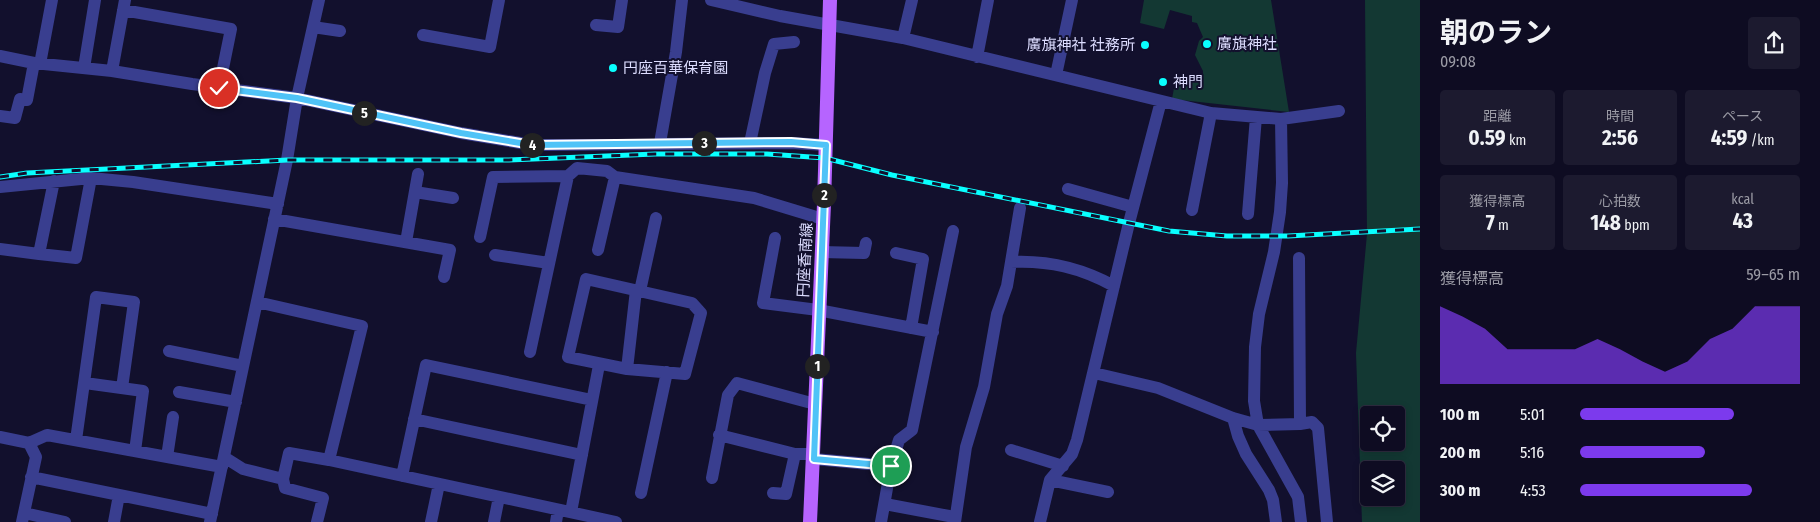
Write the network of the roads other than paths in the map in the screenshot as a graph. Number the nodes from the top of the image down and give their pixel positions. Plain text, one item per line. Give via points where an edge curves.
1 (52, 0) edge
2 (95, 0) edge
3 (319, 0) edge
4 (499, 0) edge
5 (622, 0) edge
6 (682, 0) edge
7 (711, 0) edge
8 (830, 0) edge
9 (912, 0) edge
10 (988, 0) edge
11 (1072, 0) edge
12 (124, 5) edge
13 (829, 24) junction
14 (596, 25) dead end
15 (313, 27) junction
16 (340, 31) dead end
17 (423, 35) dead end
18 (903, 38) junction
19 (794, 42) dead end
20 (0, 56) edge
21 (977, 57) junction
22 (37, 63) junction
23 (84, 68) junction
24 (112, 71) junction
25 (1056, 75) junction
26 (219, 88) junction
27 (297, 98) junction
28 (1162, 102) junction
29 (1340, 111) dead end
30 (1211, 113) junction
31 (0, 116) edge
32 (1256, 117) junction
33 (1281, 119) junction
34 (750, 143) junction
35 (660, 144) junction
36 (826, 145) junction
37 (418, 174) dead end
38 (568, 176) junction
39 (615, 177) junction
40 (91, 178) junction
41 (54, 181) junction
42 (0, 187) edge
43 (1068, 189) dead end
44 (415, 192) junction
45 (453, 198) dead end
46 (278, 204) junction
47 (1133, 207) junction
48 (1020, 208) dead end
49 (1192, 210) dead end
50 (1248, 214) dead end
51 (656, 218) dead end
52 (274, 219) junction
53 (823, 219) junction
54 (953, 231) dead end
55 (480, 237) dead end
56 (775, 238) dead end
57 (406, 242) junction
58 (866, 243) dead end
59 (0, 249) edge
60 (598, 250) dead end
61 (822, 252) junction
62 (896, 253) dead end
63 (39, 254) junction
64 (495, 255) dead end
65 (1299, 258) dead end
66 (1011, 262) junction
67 (549, 263) junction
68 (444, 276) dead end
69 (1114, 286) junction
70 (638, 291) junction
71 (257, 302) junction
72 (818, 310) junction
73 (911, 328) junction
74 (933, 332) junction
75 (169, 351) dead end
76 (530, 352) dead end
77 (599, 365) junction
78 (243, 366) junction
79 (627, 370) junction
80 (666, 372) junction
81 (1094, 373) junction
82 (85, 383) junction
83 (122, 388) junction
84 (179, 392) dead end
85 (592, 400) junction
86 (236, 402) junction
87 (816, 404) junction
88 (172, 417) dead end
89 (1233, 418) junction
90 (414, 420) junction
91 (1300, 424) junction
92 (1258, 425) junction
93 (719, 435) junction
94 (0, 437) edge
95 (76, 440) junction
96 (29, 443) junction
97 (1011, 450) dead end
98 (135, 451) junction
99 (795, 454) junction
100 (582, 455) junction
101 (814, 456) junction
102 (167, 457) junction
103 (329, 460) junction
104 (223, 462) junction
105 (891, 466) junction
106 (1063, 466) junction
107 (402, 476) junction
108 (32, 477) junction
109 (712, 478) dead end
110 (283, 479) junction
111 (1050, 480) junction
112 (439, 484) junction
113 (1108, 492) dead end
114 (641, 493) dead end
115 (773, 493) dead end
116 (119, 495) junction
117 (499, 497) junction
118 (885, 504) junction
119 (562, 515) edge
120 (923, 517) edge
121 (23, 518) edge
122 (211, 518) edge
123 (952, 519) edge
124 (65, 522) edge
125 (114, 522) edge
126 (317, 522) edge
127 (431, 522) edge
128 (494, 522) edge
129 (616, 522) edge
130 (810, 522) edge
131 (881, 522) edge
132 (1040, 522) edge
133 (1276, 522) edge
134 (1301, 522) edge
135 (1327, 522) edge

1 - 22 street
2 - 23 street
3 - 15 street
4 - 17 street via 490,46
5 - 14 street via 618,27
6 - 35 street
7 - 13 street
8 - 13 main road, 円座香南線
9 - 18 street
10 - 21 street
11 - 25 street
12 - 24 street
12 - 26 street via 231,29
13 - 18 street
13 - 36 main road, 円座香南線
15 - 16 street
15 - 27 street
18 - 21 street
19 - 34 street via 774,44
20 - 22 street
21 - 25 street
22 - 23 street
22 - 31 street via 27,100 20,99 15,118
23 - 24 street
24 - 26 street
25 - 28 street
26 - 27 street
27 - 35 street via 532,145
27 - 46 street
28 - 30 street
28 - 47 street
29 - 33 street
30 - 32 street
30 - 49 street
32 - 33 street
32 - 50 street
33 - 92 street via 1280,212 1255,347 1254,401
34 - 35 street
34 - 36 street
36 - 53 main road, 円座香南線
37 - 44 street
38 - 39 street via 577,168 607,171
38 - 55 street via 493,177
38 - 67 street
39 - 53 street via 754,198
39 - 60 street
40 - 41 street
40 - 46 street
40 - 63 street via 76,258
41 - 42 street
41 - 63 street
43 - 47 street
44 - 45 street
44 - 57 street
46 - 52 street
47 - 69 street
48 - 66 street
51 - 70 street
52 - 57 street
52 - 71 street
53 - 61 main road, 円座香南線
54 - 74 street
56 - 72 street via 763,303
57 - 68 street via 450,250
58 - 61 street via 864,253
59 - 63 street
61 - 72 main road, 円座香南線
62 - 73 street via 923,259
64 - 67 street
65 - 91 street
66 - 69 street via 1035,261 1062,266 1094,275
66 - 123 street
67 - 76 street
69 - 81 street
70 - 77 street via 586,279 568,357
70 - 79 street
70 - 80 street via 692,303 701,313 685,374
71 - 78 street
71 - 103 street via 362,326
72 - 73 street
72 - 87 main road, 円座香南線
73 - 74 street
74 - 105 street via 912,430 899,440
75 - 78 street
77 - 79 street
77 - 85 street
78 - 86 street
79 - 80 street
80 - 114 street
81 - 89 street via 1158,388
81 - 106 street via 1077,440
82 - 83 street
82 - 83 street via 96,297 134,302
82 - 95 street
83 - 98 street via 143,391
84 - 86 street
85 - 90 street via 426,365
85 - 100 street
86 - 104 street
87 - 93 street via 737,383 728,395
87 - 101 main road, 円座香南線
88 - 102 street
89 - 92 street
89 - 133 street via 1246,454 1269,490
90 - 100 street
90 - 107 street
91 - 92 street
91 - 135 street via 1312,422 1318,428
92 - 134 street via 1298,497
93 - 99 street
93 - 109 street
94 - 96 street
95 - 96 street via 47,435
95 - 98 street
96 - 108 street via 36,458
97 - 106 street
98 - 102 street
99 - 101 street
99 - 115 street via 786,494
100 - 119 street
101 - 105 street
101 - 130 main road, 円座香南線
102 - 104 street
103 - 107 street
103 - 110 street via 289,453
104 - 110 street
104 - 122 street
105 - 118 street
106 - 111 street
107 - 112 street
108 - 116 street
108 - 121 street
110 - 126 street via 286,488 323,498
111 - 113 street
111 - 132 street
112 - 117 street
112 - 127 street
116 - 122 street
116 - 125 street
117 - 119 street
117 - 128 street
118 - 120 street
118 - 131 street
119 - 129 street
120 - 123 street
121 - 124 street

